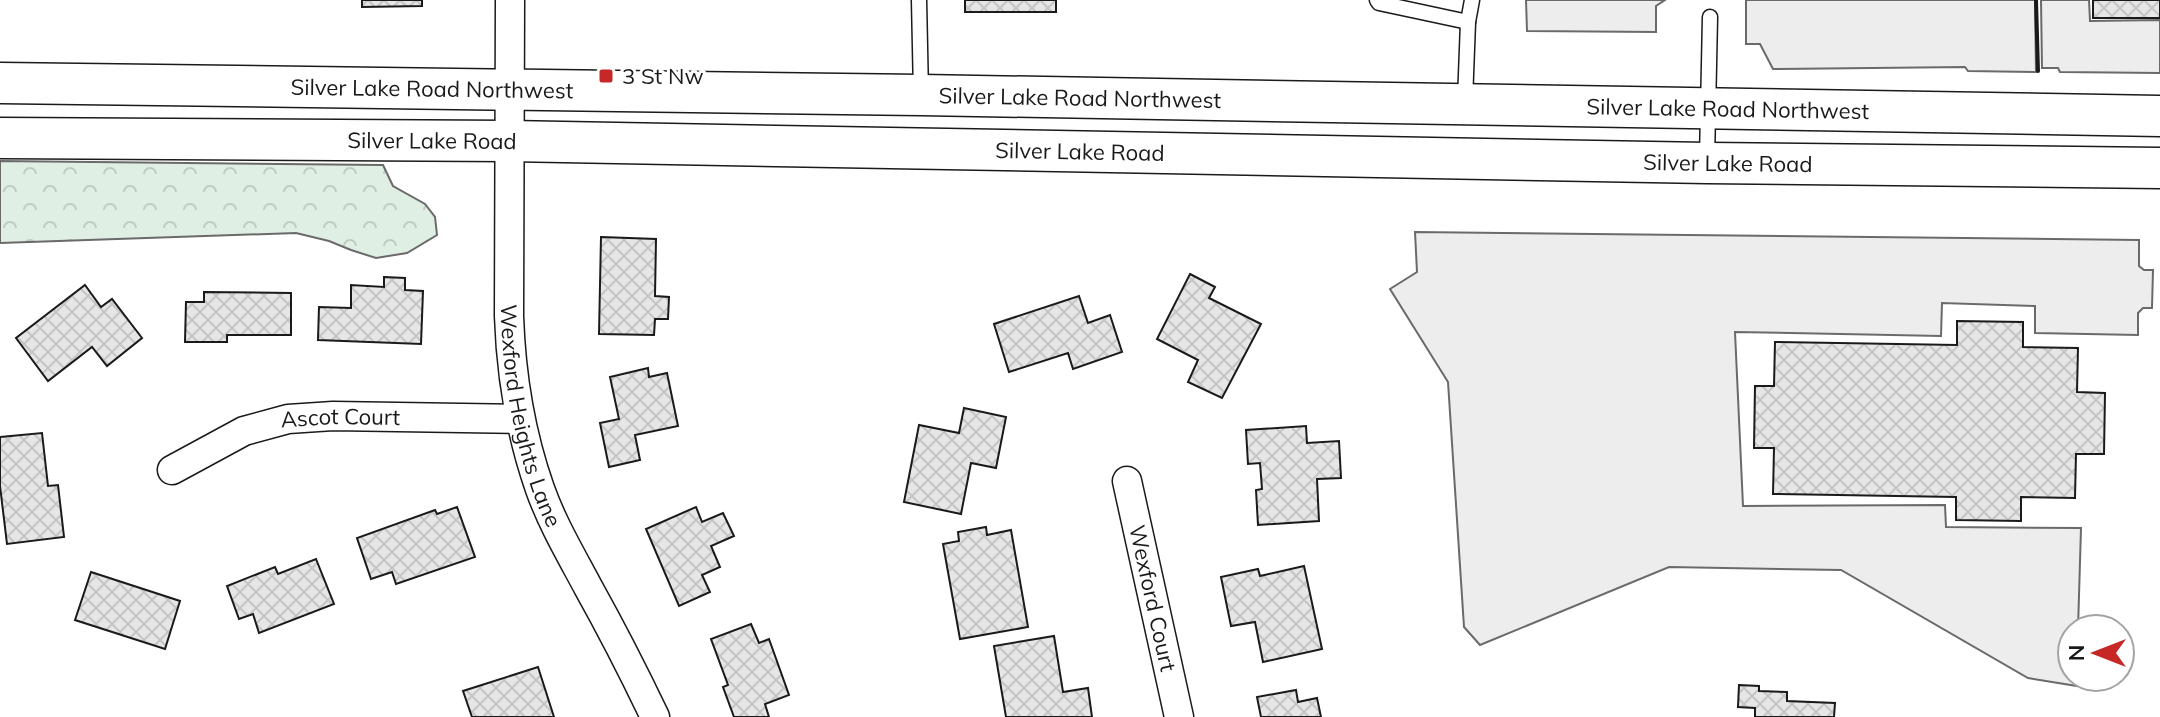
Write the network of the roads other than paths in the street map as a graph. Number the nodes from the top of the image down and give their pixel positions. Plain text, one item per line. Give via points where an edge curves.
1 (510, 0) edge
2 (919, 0) edge
3 (1377, 0) edge
4 (1472, 0) edge
5 (1710, 17) dead end
6 (1468, 22) junction
7 (0, 83) edge
8 (511, 89) junction
9 (921, 95) junction
10 (1465, 105) junction
11 (1708, 110) junction
12 (2160, 116) edge
13 (0, 138) edge
14 (509, 141) junction
15 (1707, 163) junction
16 (2160, 168) edge
17 (519, 419) junction
18 (172, 470) dead end
19 (1127, 481) dead end
20 (655, 717) edge
21 (1179, 717) edge

1 - 8 street, Wexford Heights Lane
2 - 9 lane
3 - 6 lane
4 - 6 lane
5 - 11 lane
6 - 10 lane
7 - 8 main road, Silver Lake Road Northwest
8 - 9 main road, Silver Lake Road Northwest
8 - 14 street, Wexford Heights Lane
9 - 10 main road, Silver Lake Road Northwest
10 - 11 main road, Silver Lake Road Northwest
11 - 12 main road, Silver Lake Road Northwest
11 - 15 lane
13 - 14 main road, Silver Lake Road
14 - 15 main road, Silver Lake Road
14 - 17 street, Wexford Heights Lane via 510,344
15 - 16 main road, Silver Lake Road
17 - 18 street, Ascot Court via 288,419 244,431
17 - 20 street, Wexford Heights Lane via 540,490
19 - 21 street, Wexford Court

